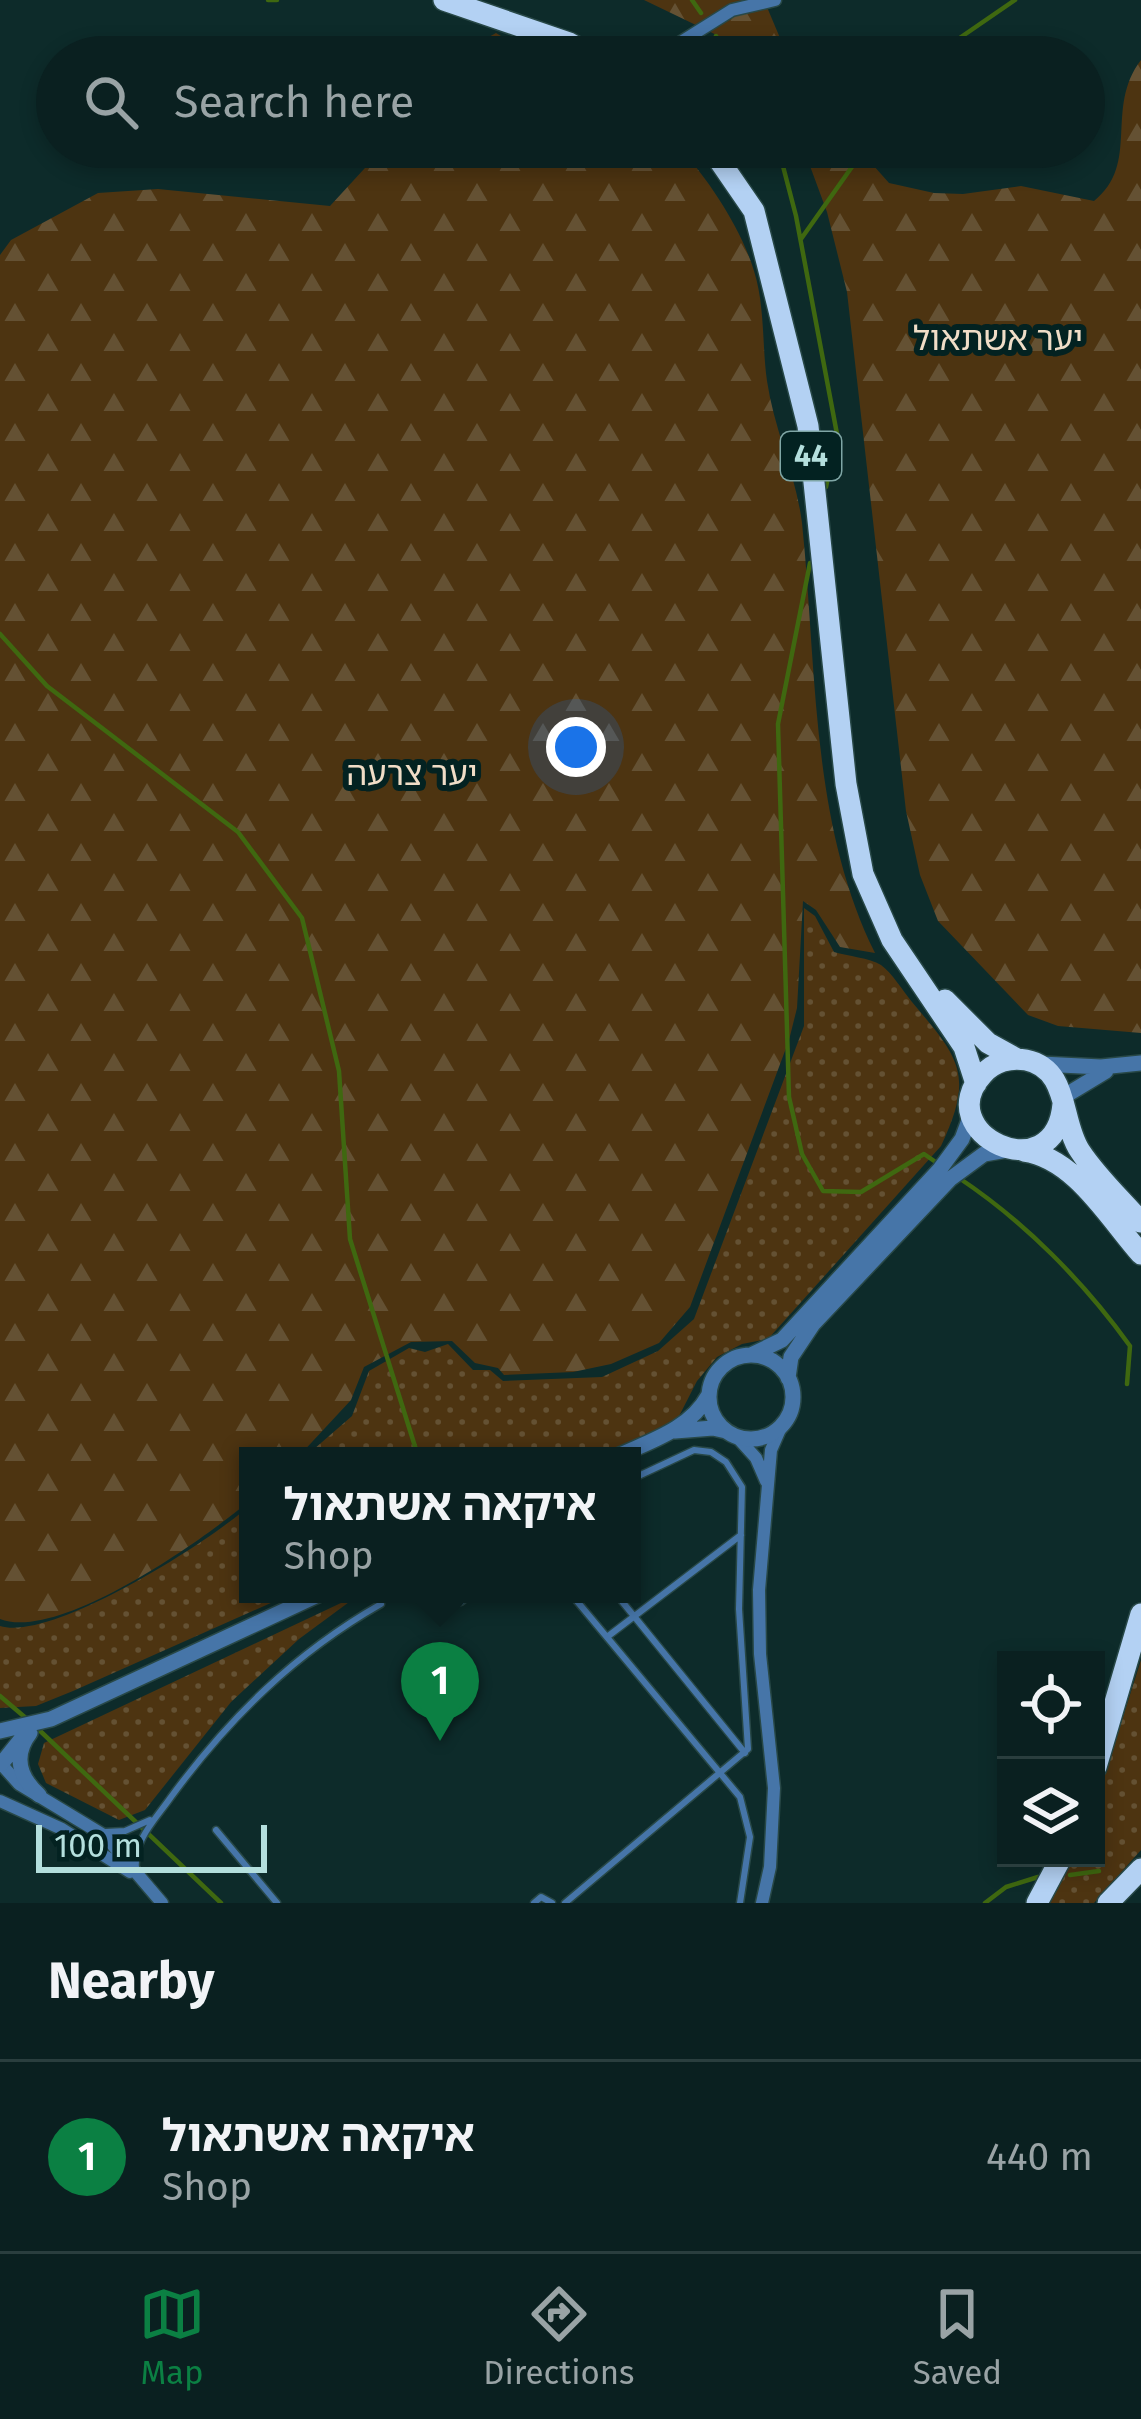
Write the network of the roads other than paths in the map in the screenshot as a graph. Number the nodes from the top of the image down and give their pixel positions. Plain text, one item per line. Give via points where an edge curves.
1 (445, 0) edge
2 (775, 0) edge
3 (546, 36) edge
4 (691, 36) edge
5 (724, 168) edge
6 (846, 784) junction
7 (1028, 1061) junction
8 (1134, 1065) edge
9 (976, 1084) junction
10 (1063, 1101) junction
11 (972, 1112) junction
12 (1014, 1150) junction
13 (950, 1169) junction
14 (1141, 1222) edge
15 (1141, 1254) edge
16 (751, 1355) junction
17 (788, 1378) junction
18 (708, 1396) junction
19 (781, 1427) junction
20 (672, 1431) junction
21 (731, 1434) junction
22 (637, 1447) edge
23 (641, 1474) edge
24 (768, 1488) junction
25 (741, 1534) junction
26 (301, 1603) edge
27 (579, 1603) edge
28 (623, 1603) edge
29 (380, 1604) dead end
30 (1141, 1614) edge
31 (634, 1616) junction
32 (607, 1637) junction
33 (51, 1719) junction
34 (0, 1731) edge
35 (30, 1733) junction
36 (745, 1754) junction
37 (1098, 1759) edge
38 (1, 1763) edge
39 (721, 1774) junction
40 (39, 1795) junction
41 (0, 1802) edge
42 (158, 1815) junction
43 (216, 1830) dead end
44 (98, 1831) junction
45 (1056, 1867) edge
46 (1141, 1869) edge
47 (139, 1877) junction
48 (162, 1903) edge
49 (278, 1903) edge
50 (534, 1903) edge
51 (552, 1903) edge
52 (565, 1903) edge
53 (740, 1903) edge
54 (762, 1903) edge
55 (1037, 1903) edge
56 (1108, 1903) edge

1 - 3 highway
2 - 4 street via 732,10
5 - 6 highway, 44 via 754,211 808,426
6 - 7 highway, 44 via 867,863 902,940 968,1026 1001,1053
6 - 9 highway, 44 via 877,910 964,1047
7 - 8 street
7 - 9 highway via 996,1064
7 - 10 highway, 44 via 1054,1078
8 - 10 street via 1079,1084
9 - 11 highway
10 - 12 highway via 1050,1137
10 - 14 highway, 44 via 1081,1153
11 - 12 highway via 985,1137
11 - 13 street
12 - 13 street
12 - 15 highway via 1061,1165
13 - 16 street via 782,1340
13 - 17 street via 813,1324 791,1357
16 - 17 street
16 - 18 street via 721,1367
17 - 19 street via 793,1404
18 - 20 street
18 - 21 street via 713,1416
19 - 21 street via 758,1439
19 - 24 street
20 - 21 street
20 - 22 street
21 - 24 street via 759,1464
23 - 25 lane via 686,1451 711,1452 741,1484
24 - 54 street via 759,1633 774,1789
25 - 31 lane
25 - 36 lane
26 - 33 street
27 - 32 lane
28 - 31 lane
29 - 42 lane via 261,1691
30 - 37 highway
31 - 32 lane
31 - 36 lane
32 - 39 lane
33 - 34 street
33 - 35 street
35 - 38 street
35 - 40 street via 20,1764
36 - 39 lane
38 - 40 street
39 - 52 lane
39 - 53 lane via 748,1820
40 - 44 street
41 - 47 street
42 - 44 lane via 125,1831
42 - 47 lane via 139,1846
43 - 49 lane
44 - 47 street
45 - 55 highway
46 - 56 highway
47 - 48 street
50 - 51 lane

